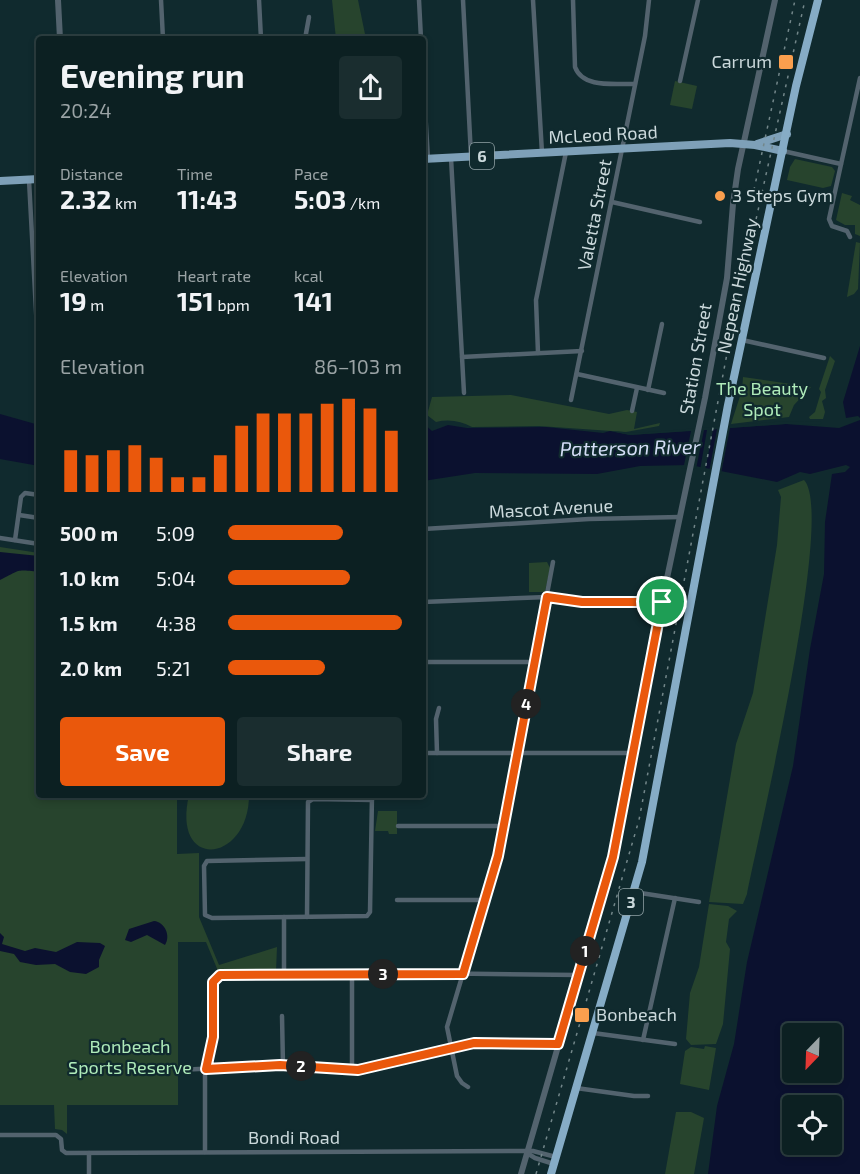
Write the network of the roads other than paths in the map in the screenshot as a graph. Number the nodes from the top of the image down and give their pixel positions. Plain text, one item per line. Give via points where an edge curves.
1 (58, 0) edge
2 (161, 0) edge
3 (259, 0) edge
4 (419, 0) edge
5 (463, 0) edge
6 (533, 0) edge
7 (573, 0) edge
8 (649, 0) edge
9 (698, 0) edge
10 (775, 0) edge
11 (818, 0) edge
12 (309, 17) dead end
13 (60, 36) edge
14 (163, 36) edge
15 (261, 36) edge
16 (306, 36) edge
17 (421, 36) edge
18 (860, 78) edge
19 (680, 81) dead end
20 (635, 84) junction
21 (786, 134) junction
22 (744, 143) junction
23 (755, 145) junction
24 (622, 149) junction
25 (783, 151) junction
26 (566, 152) junction
27 (542, 153) junction
28 (471, 156) junction
29 (451, 158) junction
30 (426, 159) edge
31 (841, 164) junction
32 (36, 179) edge
33 (29, 180) junction
34 (0, 181) edge
35 (612, 202) junction
36 (700, 222) dead end
37 (850, 237) dead end
38 (36, 311) edge
39 (663, 324) dead end
40 (742, 340) junction
41 (582, 351) junction
42 (538, 353) junction
43 (462, 357) junction
44 (824, 358) dead end
45 (577, 374) junction
46 (637, 388) junction
47 (648, 390) junction
48 (464, 393) dead end
49 (664, 393) dead end
50 (571, 400) dead end
51 (632, 411) dead end
52 (36, 495) edge
53 (19, 515) junction
54 (680, 517) junction
55 (36, 518) edge
56 (426, 529) edge
57 (0, 538) edge
58 (15, 540) junction
59 (36, 544) edge
60 (553, 562) dead end
61 (547, 597) junction
62 (426, 602) edge
63 (662, 602) junction
64 (426, 662) edge
65 (533, 662) junction
66 (440, 708) dead end
67 (426, 753) edge
68 (436, 753) junction
69 (517, 753) junction
70 (632, 753) junction
71 (342, 798) edge
72 (372, 798) edge
73 (399, 826) dead end
74 (503, 826) junction
75 (307, 859) junction
76 (634, 892) junction
77 (675, 898) junction
78 (397, 900) dead end
79 (485, 900) junction
80 (699, 902) dead end
81 (284, 917) junction
82 (307, 917) junction
83 (463, 974) junction
84 (352, 975) junction
85 (578, 975) junction
86 (284, 976) junction
87 (282, 1016) dead end
88 (593, 1033) junction
89 (643, 1040) junction
90 (558, 1044) junction
91 (675, 1044) dead end
92 (451, 1049) junction
93 (283, 1065) junction
94 (206, 1069) junction
95 (178, 1070) dead end
96 (352, 1070) junction
97 (468, 1087) dead end
98 (576, 1088) junction
99 (648, 1096) dead end
100 (0, 1135) edge
101 (205, 1152) junction
102 (89, 1153) junction
103 (527, 1153) junction
104 (555, 1161) junction
105 (89, 1174) edge
106 (521, 1174) edge
107 (551, 1174) edge

1 - 13 street
2 - 14 street
3 - 15 street
4 - 17 street
5 - 28 street
6 - 27 street
7 - 20 street via 577,73 591,82
8 - 20 street, Valetta Street
9 - 19 street
10 - 22 street, Station Street
11 - 21 highway, Nepean Highway / 3
12 - 16 street
18 - 31 street
20 - 24 street, Valetta Street
21 - 23 main road
21 - 25 highway, Nepean Highway / 3
22 - 23 main road, McLeod Road / 6
22 - 24 main road, McLeod Road / 6
22 - 54 street, Station Street via 733,204 727,278
23 - 25 main road, McLeod Road / 6
24 - 26 main road, McLeod Road / 6
24 - 35 street, Valetta Street
25 - 31 street
25 - 40 highway, Nepean Highway / 3
26 - 27 main road, McLeod Road / 6
26 - 42 street via 536,300
27 - 28 main road, McLeod Road / 6
28 - 29 main road, McLeod Road / 6
29 - 30 main road, McLeod Road / 6
29 - 43 street
31 - 37 street via 829,219 830,224 846,230
32 - 33 main road
33 - 34 main road
33 - 38 street
35 - 36 street
35 - 41 street, Valetta Street
39 - 47 street
40 - 44 street
40 - 76 highway, Nepean Highway / 3
41 - 42 street
41 - 45 street, Valetta Street
42 - 43 street
43 - 48 street
45 - 46 street
45 - 50 street, Valetta Street
46 - 47 street
46 - 51 street
47 - 49 street
52 - 53 street via 22,495
53 - 55 street
53 - 58 street
54 - 56 street, Mascot Avenue
54 - 63 street, Station Street
57 - 58 street
58 - 59 street
60 - 61 street
61 - 62 street
61 - 63 street via 582,602
61 - 65 street
63 - 70 street, Station Street
64 - 65 street
65 - 69 street
66 - 68 street via 436,719
67 - 68 street
68 - 69 street
69 - 70 street
69 - 74 street
70 - 85 street, Station Street via 613,857
71 - 75 street via 308,802
72 - 82 street via 370,914
73 - 74 street
74 - 79 street
75 - 81 street via 222,859 204,864 206,916
75 - 82 street
76 - 77 street
76 - 88 highway, Nepean Highway / 3
77 - 80 street
77 - 89 street
78 - 79 street
79 - 83 street
81 - 82 street
81 - 86 street
83 - 84 street
83 - 85 street
83 - 92 street via 447,1027
84 - 86 street
84 - 96 street
85 - 90 street, Station Street
86 - 94 street via 220,975 213,982 213,1037
87 - 93 street
88 - 89 street
88 - 98 highway, Nepean Highway / 3
89 - 91 street
90 - 92 street via 478,1043
90 - 103 street, Station Street
92 - 96 street
92 - 97 street via 458,1077
93 - 94 street
93 - 96 street
94 - 95 street
94 - 101 street
98 - 99 street
98 - 104 highway, Nepean Highway / 3
100 - 102 street, Bondi Road via 59,1136 63,1151
101 - 102 street, Bondi Road
101 - 103 street, Bondi Road
102 - 105 street
103 - 104 street
103 - 104 street, Bondi Road via 545,1154
103 - 106 street, Station Street
104 - 107 highway, Nepean Highway / 3

